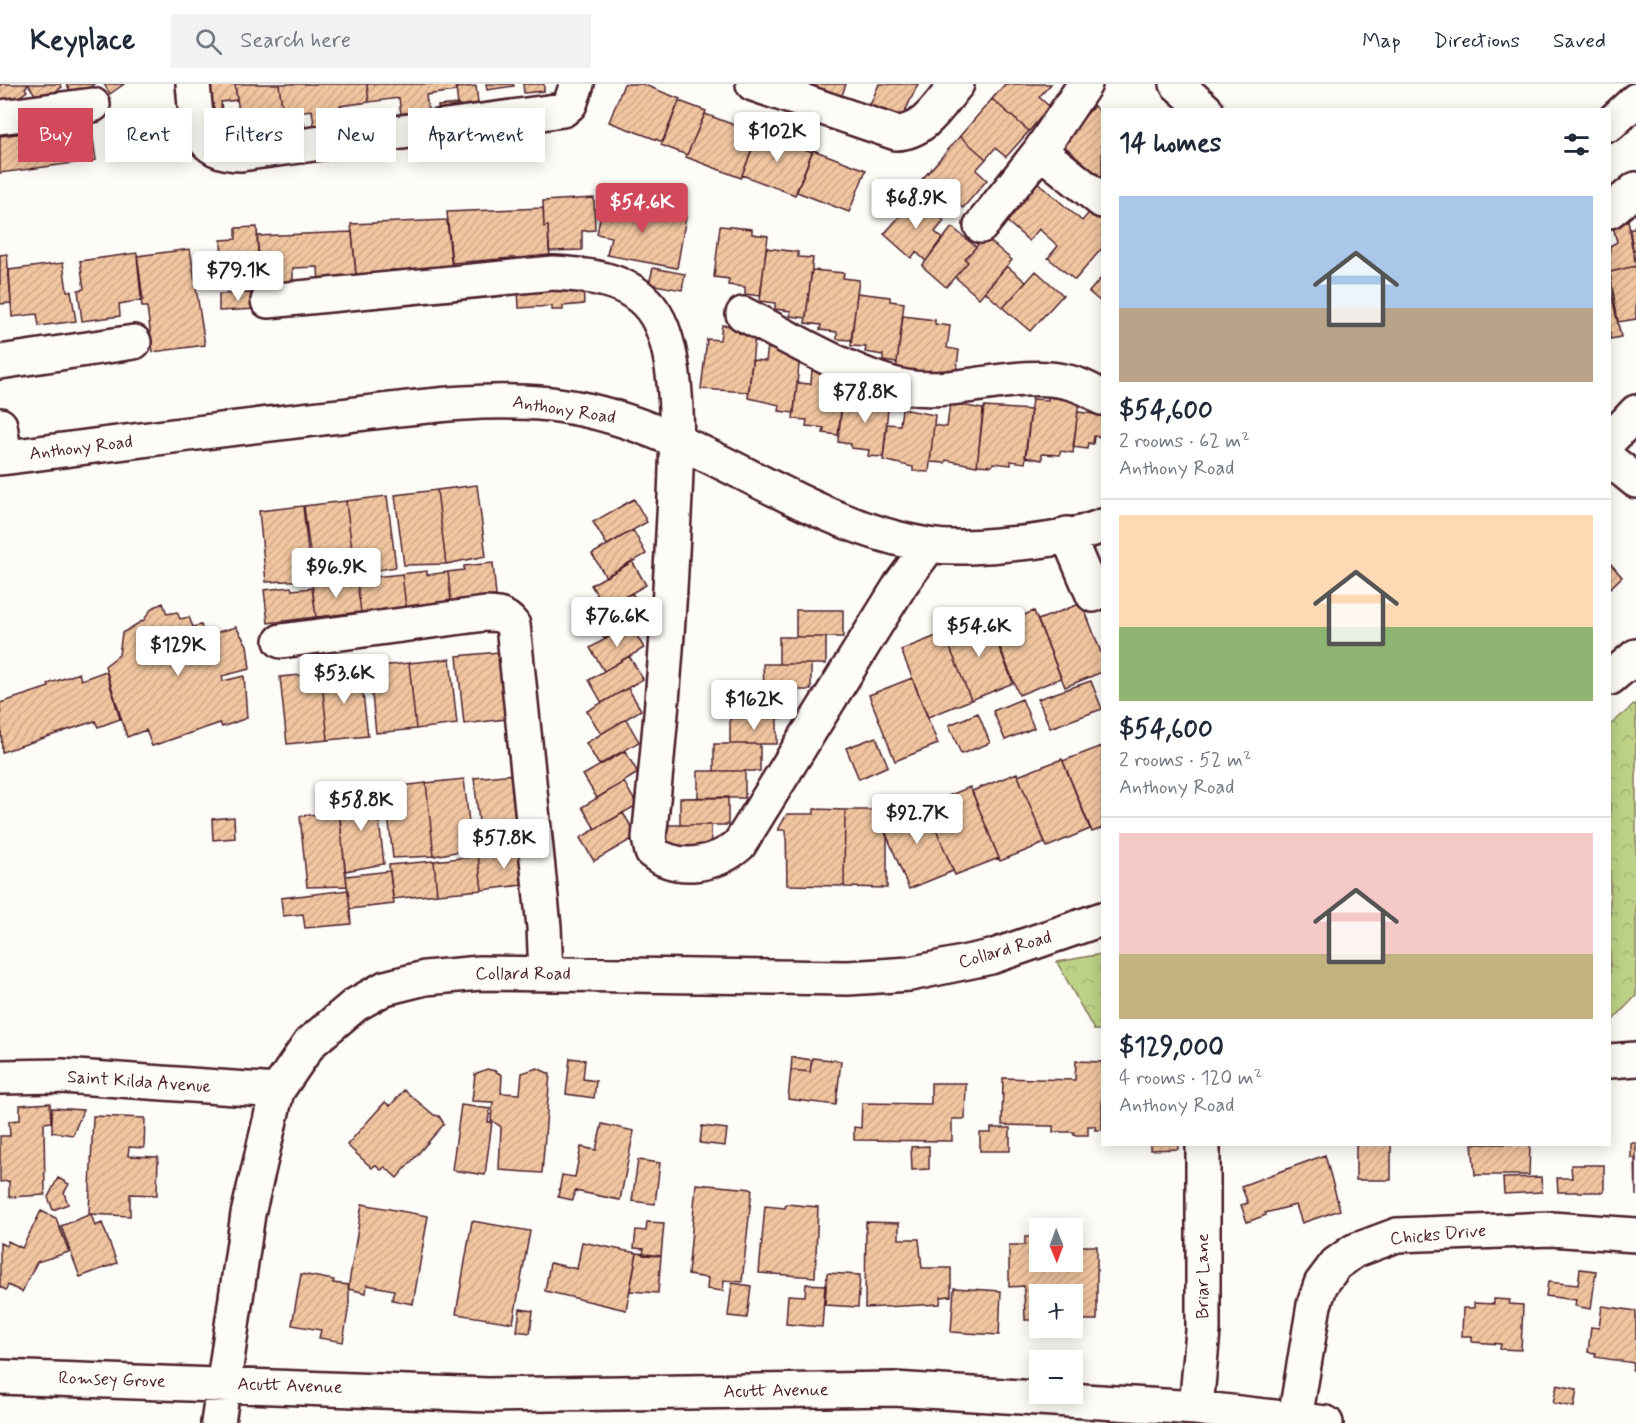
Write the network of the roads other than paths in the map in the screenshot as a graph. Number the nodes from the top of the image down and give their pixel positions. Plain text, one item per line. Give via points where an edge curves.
1 (193, 84) edge
2 (577, 84) edge
3 (753, 84) edge
4 (957, 84) edge
5 (1085, 84) edge
6 (1177, 84) edge
7 (1636, 100) edge
8 (93, 105) dead end
9 (1204, 108) edge
10 (0, 117) edge
11 (1611, 123) edge
12 (1040, 151) junction
13 (1636, 189) edge
14 (1101, 200) edge
15 (1611, 211) edge
16 (981, 226) dead end
17 (268, 301) dead end
18 (743, 314) dead end
19 (134, 342) dead end
20 (0, 363) edge
21 (1101, 398) edge
22 (1636, 412) edge
23 (0, 425) edge
24 (1611, 439) edge
25 (677, 440) junction
26 (3, 458) edge
27 (1611, 461) edge
28 (1636, 481) edge
29 (1101, 526) edge
30 (1067, 534) junction
31 (929, 546) junction
32 (1093, 595) dead end
33 (281, 641) dead end
34 (1636, 656) edge
35 (1611, 677) edge
36 (1101, 919) edge
37 (546, 974) junction
38 (1636, 1059) edge
39 (1611, 1061) edge
40 (0, 1077) edge
41 (277, 1091) junction
42 (1203, 1146) edge
43 (1636, 1235) edge
44 (0, 1377) edge
45 (224, 1384) junction
46 (1196, 1408) junction
47 (485, 1409) edge
48 (1311, 1421) edge
49 (218, 1423) edge

1 - 2 street via 202,139 219,151 241,154 563,110 570,104
3 - 4 street via 896,133 920,127
5 - 12 street
6 - 9 street
7 - 11 street
8 - 10 street
12 - 14 street
12 - 16 street
13 - 15 street
17 - 25 street via 553,273 594,275 636,295 658,320 674,384
18 - 21 street via 903,387 934,391 1034,378 1060,380
19 - 20 street
22 - 24 street
23 - 26 street
25 - 26 street, Anthony Road via 598,411 502,400 318,418
25 - 31 street, Anthony Road via 836,518
25 - 31 street via 666,674 649,838 652,852 660,858 672,863 716,861 740,845 901,584
27 - 28 street
29 - 30 street, Anthony Road
30 - 31 street, Anthony Road via 1028,543
30 - 32 street
33 - 37 street via 485,614 500,614 513,625
34 - 35 street
36 - 37 street, Collard Road via 992,957 910,974 848,978
37 - 41 street, Collard Road via 480,973 425,978 385,988 354,1005 310,1043
38 - 39 street
40 - 41 street, Saint Kilda Avenue via 62,1076
41 - 45 street, Collard Road via 249,1214
42 - 46 street, Briar Lane via 1203,1320
43 - 48 street, Chicks Drive via 1551,1229 1397,1235 1354,1251 1336,1264 1317,1294
44 - 45 street, Romsey Grove
45 - 47 street, Acutt Avenue
45 - 49 street, Collard Road
46 - 47 street, Acutt Avenue via 894,1389
46 - 48 street, Acutt Avenue

